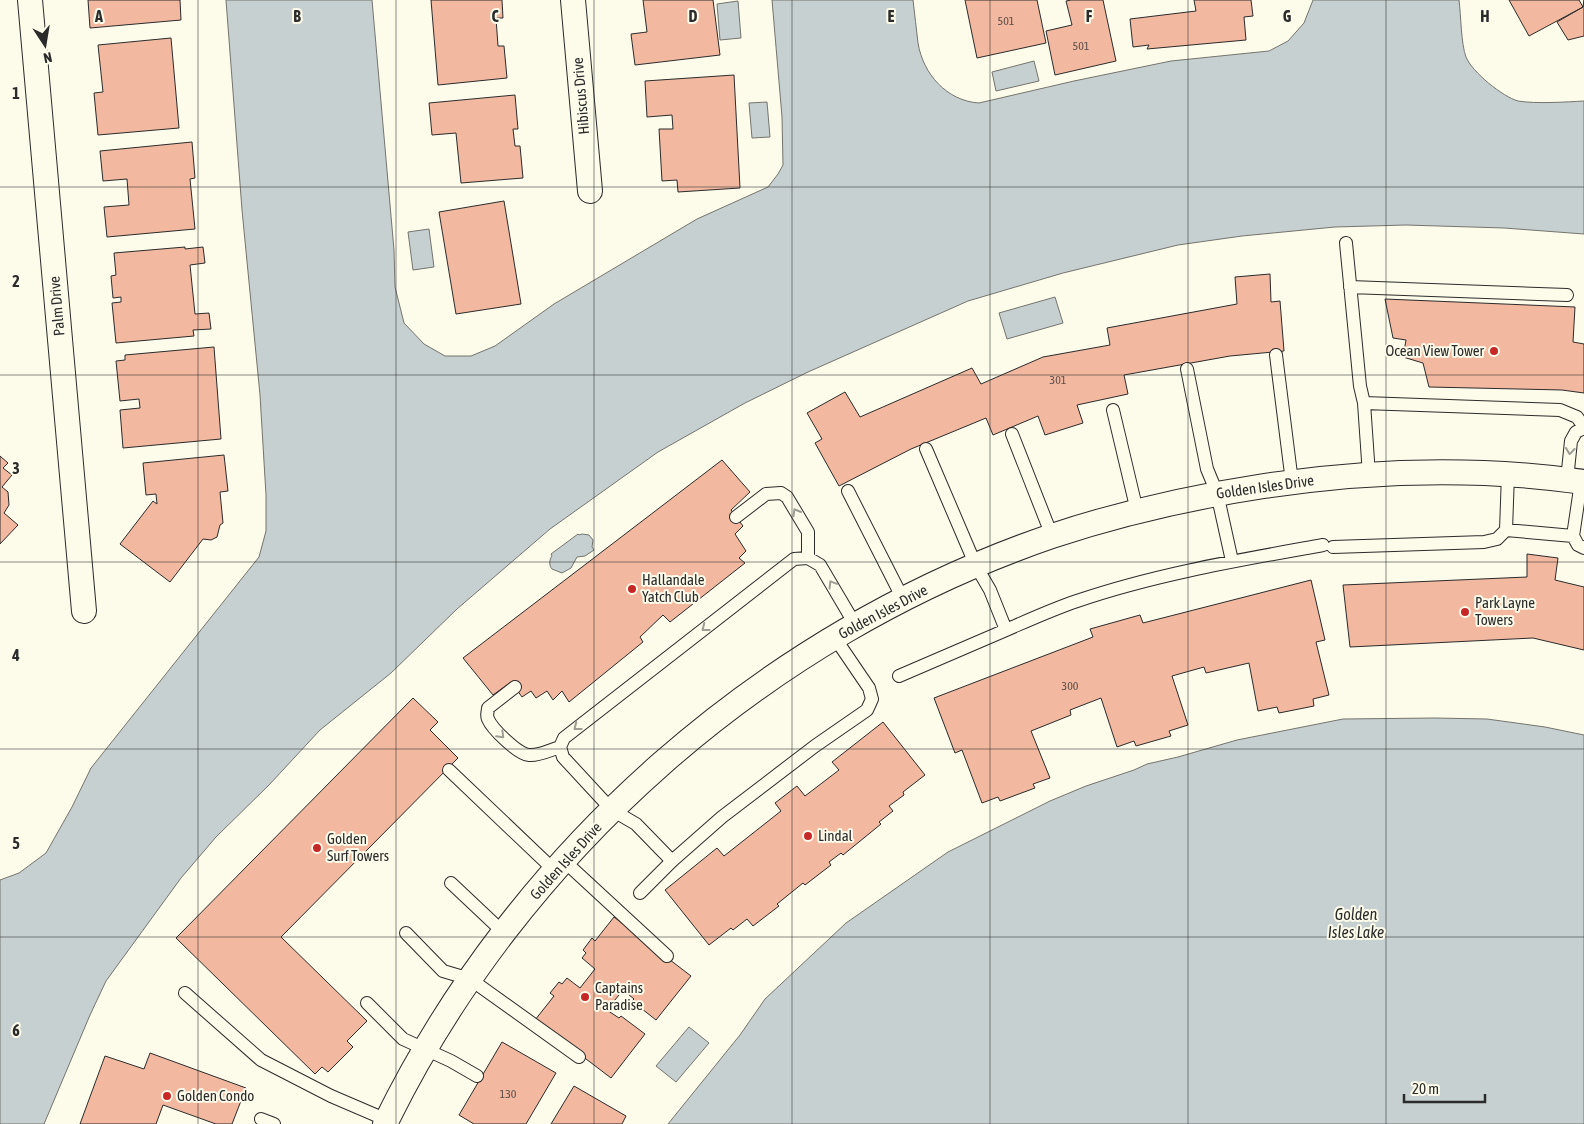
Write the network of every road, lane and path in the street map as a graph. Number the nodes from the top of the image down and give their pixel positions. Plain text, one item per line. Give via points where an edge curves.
1 (30, 0) edge
2 (573, 0) edge
3 (590, 191) dead end
4 (1346, 243) dead end
5 (1350, 287) junction
6 (1566, 295) dead end
7 (1276, 355) dead end
8 (1187, 370) dead end
9 (1364, 403) junction
10 (1113, 410) dead end
11 (1584, 427) edge
12 (1012, 434) dead end
13 (926, 449) dead end
14 (1369, 474) junction
15 (1508, 474) junction
16 (1292, 482) junction
17 (1577, 482) edge
18 (848, 491) dead end
19 (1217, 494) junction
20 (1137, 511) junction
21 (736, 517) dead end
22 (1506, 530) junction
23 (1052, 536) junction
24 (1573, 536) junction
25 (1584, 548) edge
26 (808, 558) junction
27 (1232, 561) junction
28 (976, 566) junction
29 (903, 599) junction
30 (84, 611) dead end
31 (856, 626) junction
32 (1006, 630) junction
33 (835, 638) junction
34 (899, 676) dead end
35 (515, 687) dead end
36 (560, 747) junction
37 (449, 770) dead end
38 (612, 810) junction
39 (672, 862) junction
40 (558, 865) junction
41 (451, 883) dead end
42 (640, 893) dead end
43 (406, 933) dead end
44 (504, 933) junction
45 (667, 956) dead end
46 (470, 980) junction
47 (185, 993) dead end
48 (367, 1003) dead end
49 (425, 1050) junction
50 (579, 1057) dead end
51 (477, 1076) dead end
52 (261, 1118) dead end
53 (386, 1122) edge
54 (274, 1124) edge

1 - 30 street, Palm Drive
2 - 3 street, Hibiscus Drive
4 - 5 lane
5 - 6 lane
5 - 9 lane
7 - 16 lane
8 - 19 lane via 1207,469
9 - 11 lane via 1560,410 1577,417
9 - 14 lane
10 - 20 lane
11 -> 17 lane via 1571,441
12 - 23 lane
13 - 28 lane
14 - 15 street, Golden Isles Drive
14 - 16 street, Golden Isles Drive
15 - 17 street, Golden Isles Drive
15 - 22 lane
16 - 19 street, Golden Isles Drive
17 - 24 lane
18 - 29 lane
19 - 20 street, Golden Isles Drive
19 - 27 lane
20 - 23 street, Golden Isles Drive
26 -> 21 lane via 808,532 787,497 781,493 766,494
22 - 24 lane
22 - 27 lane via 1497,539 1484,542 1328,546
23 - 28 street, Golden Isles Drive
24 - 25 lane
31 -> 26 lane via 820,564
26 -> 36 lane via 794,559 564,738
27 - 32 lane via 1077,601
28 - 29 street, Golden Isles Drive
28 - 32 lane
29 - 31 street, Golden Isles Drive
31 - 33 street, Golden Isles Drive
32 - 34 lane
33 - 38 street, Golden Isles Drive via 711,722
33 - 39 lane via 869,688 872,699 867,710 722,817
35 -> 36 lane via 488,708 487,717 491,724 519,752 540,754
36 - 38 lane via 563,756
37 - 40 lane
38 - 39 lane via 636,824
38 - 40 street, Golden Isles Drive
39 - 42 lane
40 - 44 street, Golden Isles Drive
40 - 45 lane
41 - 44 lane
43 - 46 lane via 443,971
44 - 46 street, Golden Isles Drive
46 - 49 street, Golden Isles Drive
46 - 50 lane
47 - 53 lane via 261,1060
48 - 49 lane via 403,1039
49 - 51 lane
49 - 53 street, Golden Isles Drive
52 - 54 lane

